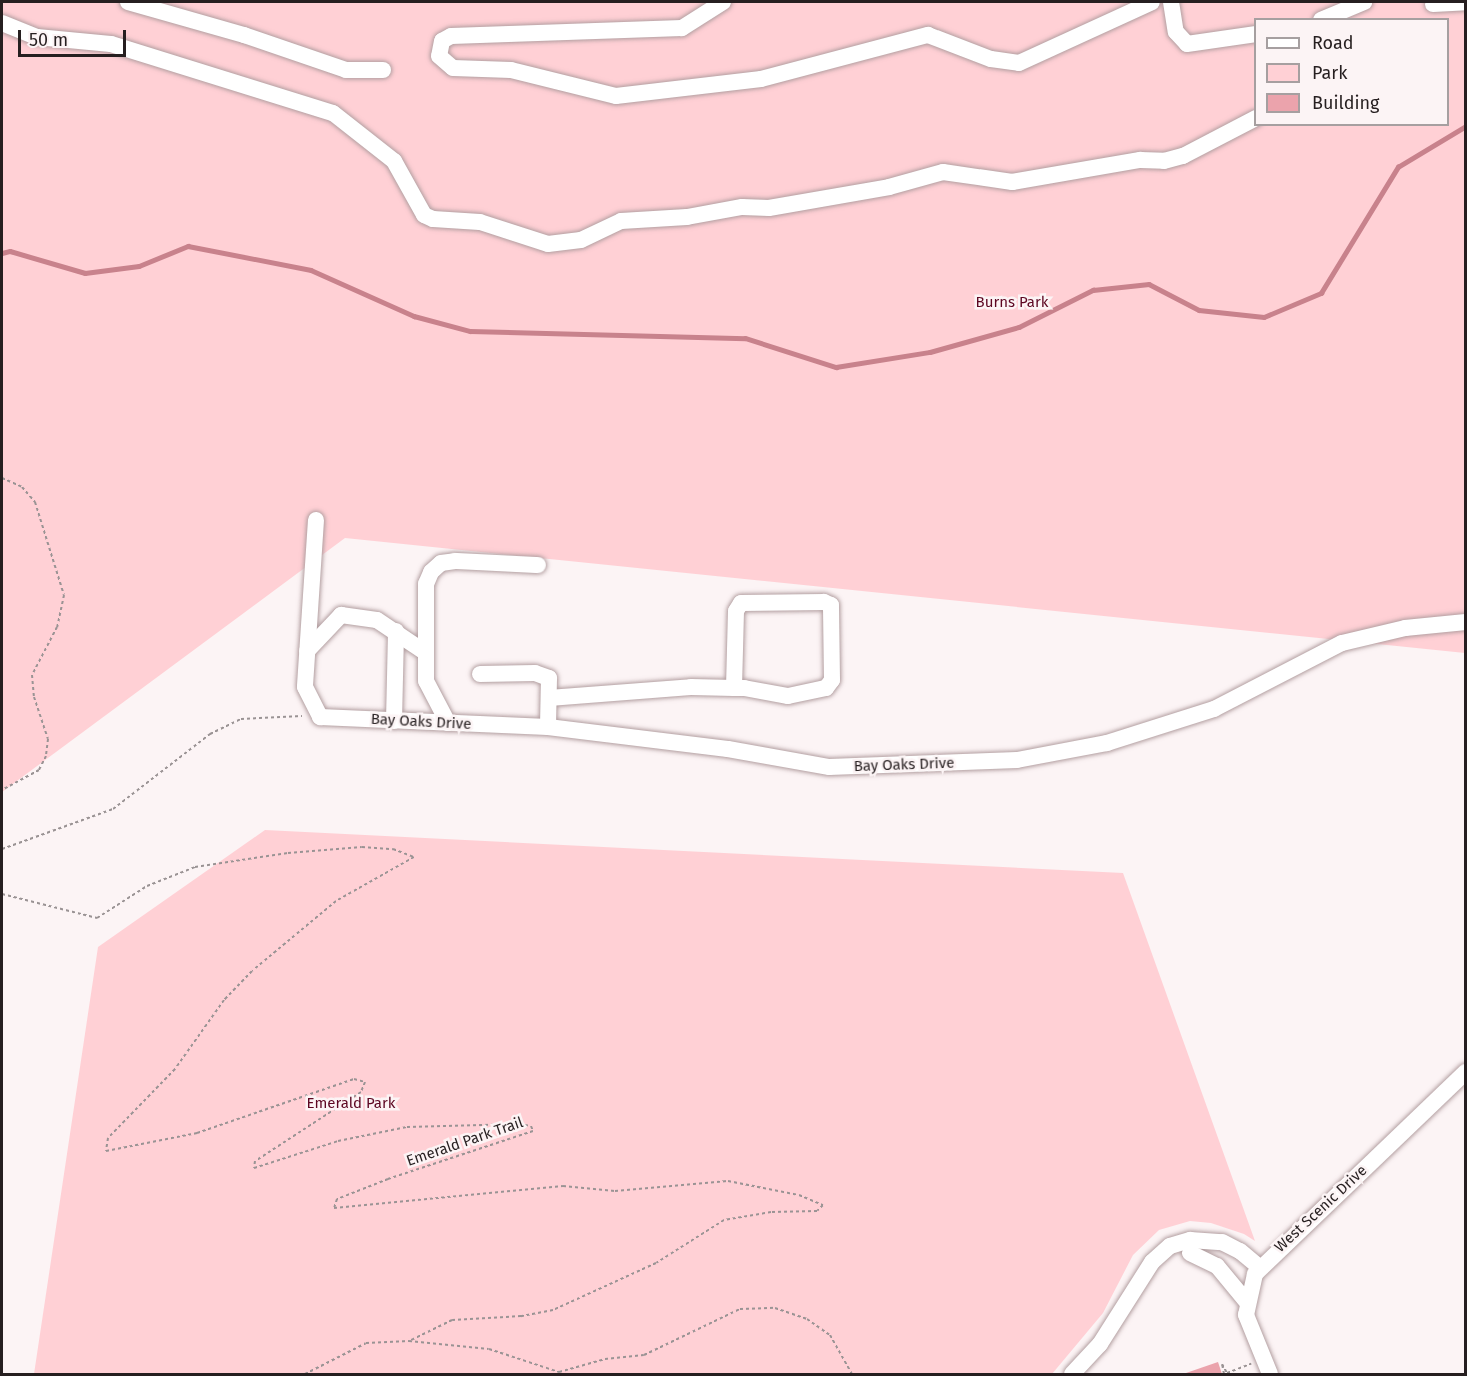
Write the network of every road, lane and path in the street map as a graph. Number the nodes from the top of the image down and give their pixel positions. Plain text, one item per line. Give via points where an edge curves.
1 (128, 2) edge
2 (723, 2) edge
3 (1152, 2) edge
4 (1171, 2) edge
5 (1364, 2) edge
6 (1466, 2) edge
7 (1431, 8) edge
8 (1326, 18) edge
9 (2, 23) edge
10 (1254, 34) edge
11 (383, 70) dead end
12 (1254, 119) edge
13 (2, 478) edge
14 (316, 520) dead end
15 (538, 566) dead end
16 (1466, 622) edge
17 (396, 631) junction
18 (307, 651) junction
19 (426, 653) junction
20 (480, 674) dead end
21 (734, 688) junction
22 (549, 698) junction
23 (320, 717) junction
24 (394, 720) junction
25 (448, 723) junction
26 (548, 727) junction
27 (2, 790) edge
28 (2, 849) edge
29 (2, 894) edge
30 (1466, 1072) edge
31 (1190, 1253) dead end
32 (1260, 1268) junction
33 (1246, 1301) junction
34 (409, 1341) junction
35 (1256, 1362) dead end
36 (559, 1373) edge
37 (305, 1374) edge
38 (852, 1374) edge
39 (958, 1374) edge
40 (976, 1374) edge
41 (1072, 1374) edge
42 (1224, 1374) edge
43 (1270, 1374) edge

1 - 11 street via 244,35 346,70
2 - 3 street via 682,28 451,36 442,41 439,56 453,68 511,70 616,96 761,79 928,36 991,59 1019,63
4 - 10 street via 1176,32 1186,44
5 - 8 street
6 - 7 street
9 - 12 street via 37,37 111,44 333,113 394,161 424,214 433,219 480,222 548,244 581,240 621,221 687,217 742,207 769,208 889,187 943,172 1012,182 1131,162 1164,161 1183,156
13 - 27 path via 22,487 35,502 64,595 57,627 32,675 34,697 48,739 46,756 39,770
14 - 18 street
15 - 19 street via 441,563 426,584
16 - 26 street, Bay Oaks Drive via 1405,628 1342,643 1182,722 1097,746 1017,760 829,766
17 - 18 street via 377,621 341,615
17 - 19 street
17 - 24 street
18 - 23 street via 305,687
19 - 25 street via 426,681
20 - 22 street via 535,673 549,678
21 - 21 street via 788,696 826,688 832,680 831,605 741,603 736,611
21 - 22 street via 691,687
22 - 26 street
23 - 24 street, Bay Oaks Drive
23 - 28 path via 276,715 241,719 210,734 113,809
24 - 25 street, Bay Oaks Drive
25 - 26 street, Bay Oaks Drive
29 - 34 path, Emerald Park Trail via 97,918 147,886 195,867 362,847 393,849 414,857 336,901 252,971 224,1000 175,1069 108,1138 106,1151 197,1133 354,1079 365,1082 361,1092 255,1161 254,1168 338,1141 406,1127 519,1124 531,1126 532,1131 378,1183 337,1199 334,1208 563,1186 615,1191 728,1181 823,1205 817,1211 771,1212 724,1220 656,1263 553,1310 452,1320
30 - 32 street, West Scenic Drive
31 - 33 street via 1217,1266
32 - 33 street, West Scenic Drive
32 - 41 street via 1222,1242 1190,1240 1170,1246 1152,1262 1100,1344
33 - 43 street via 1246,1315
34 - 36 path via 489,1349
34 - 37 path via 366,1343
35 - 42 path via 1227,1373 1222,1364
36 - 38 path via 605,1359 644,1355 740,1309 775,1308 807,1319 830,1335
39 - 40 path

